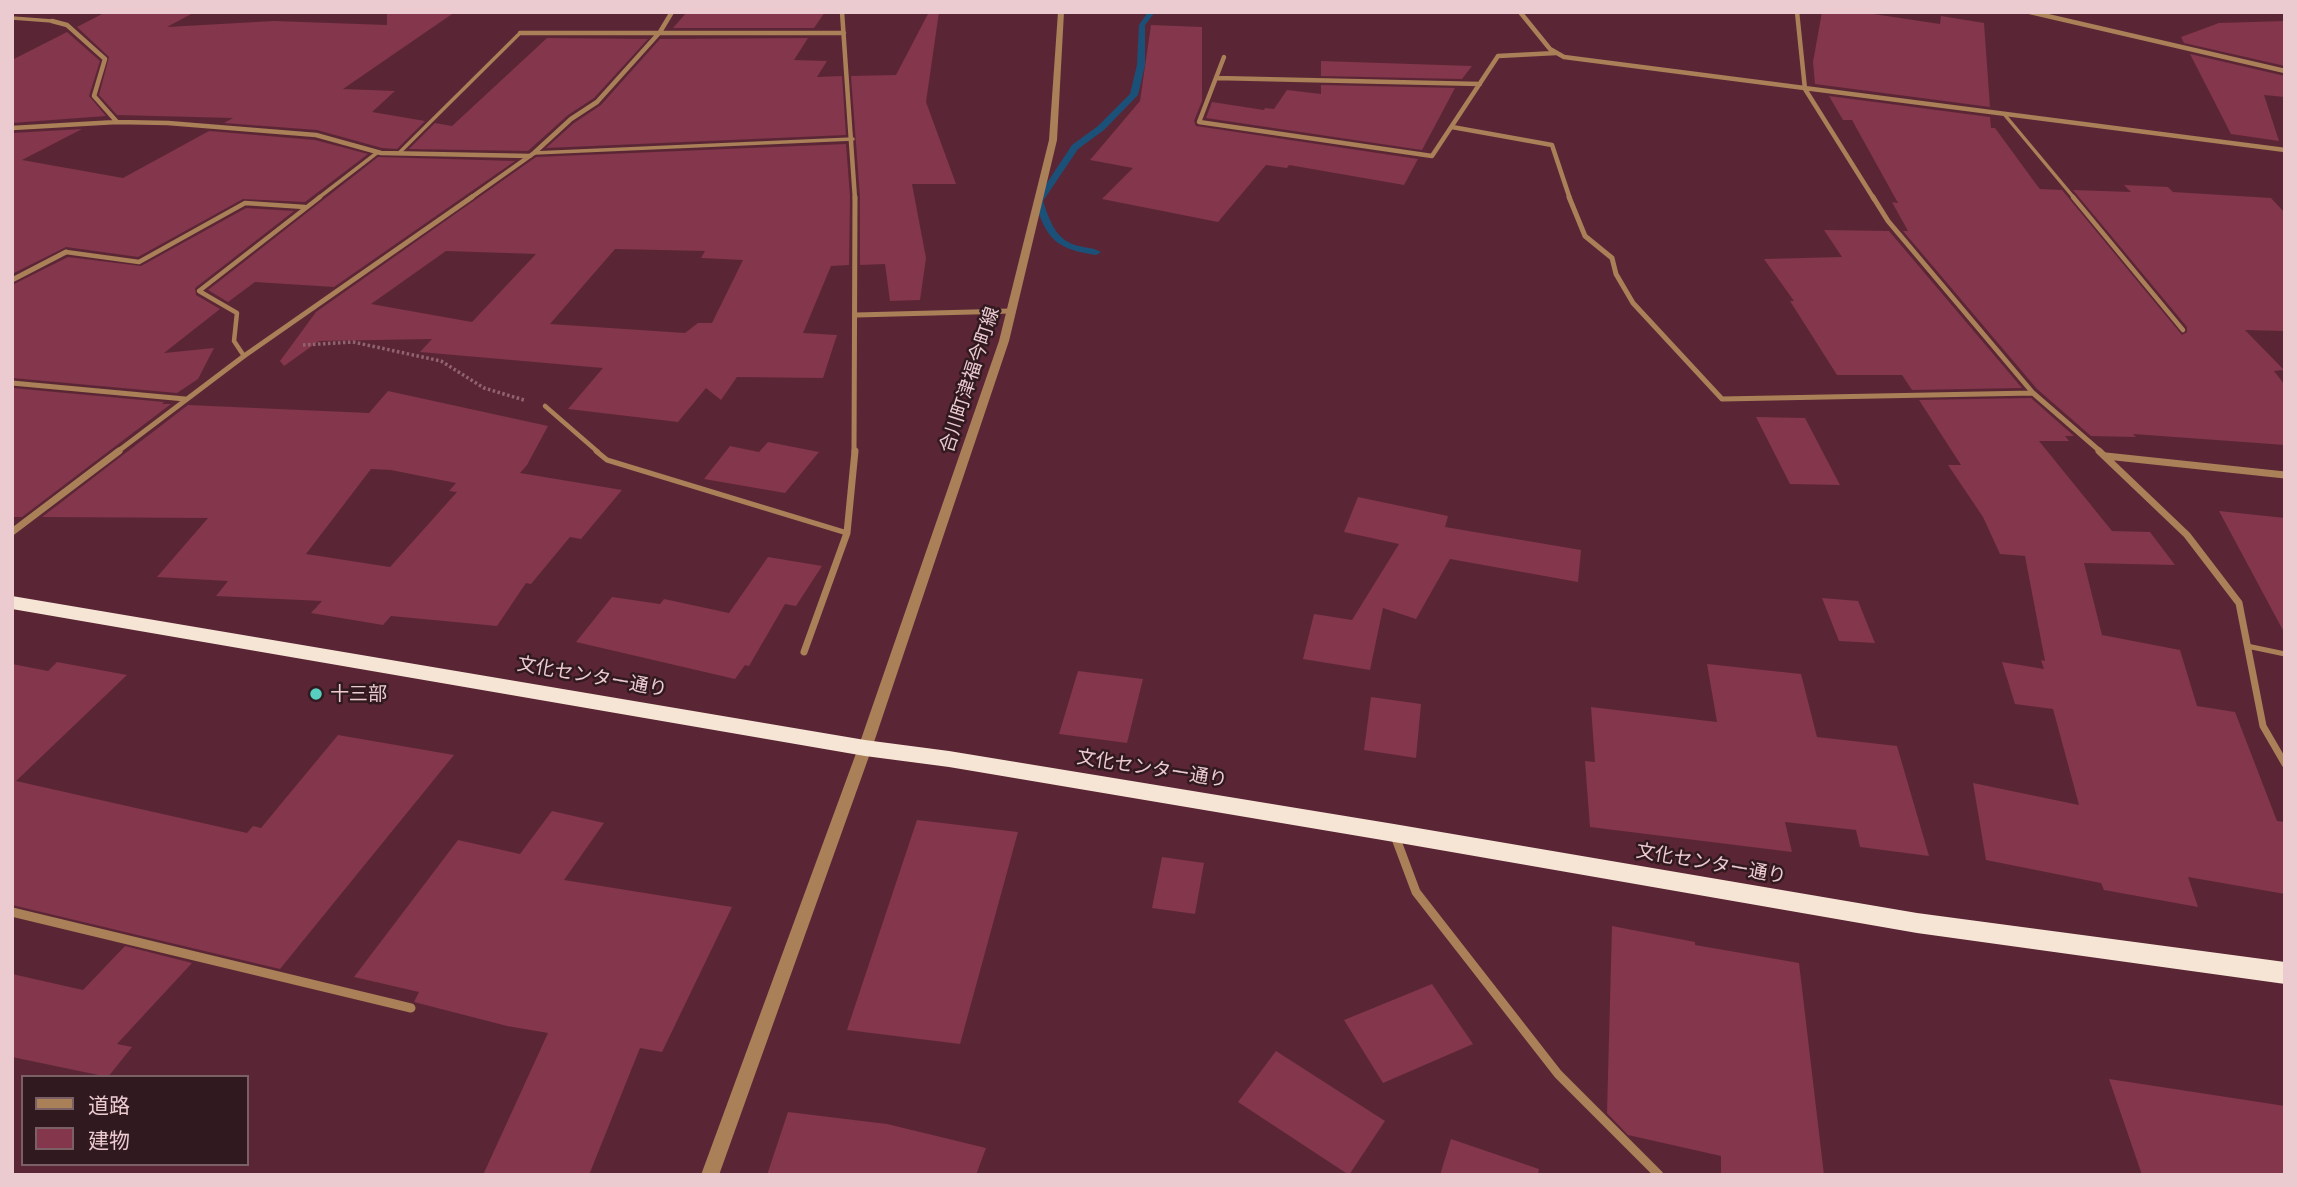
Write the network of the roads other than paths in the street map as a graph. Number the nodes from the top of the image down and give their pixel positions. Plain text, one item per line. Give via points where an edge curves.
1 (672, 12) edge
2 (842, 12) edge
3 (1061, 12) edge
4 (1520, 12) edge
5 (1797, 12) edge
6 (2030, 12) edge
7 (12, 18) edge
8 (52, 21) joint
9 (660, 32) junction
10 (520, 33) joint
11 (844, 33) junction
12 (1557, 53) junction
13 (1224, 57) dead end
14 (2285, 71) edge
15 (1216, 78) junction
16 (1480, 84) junction
17 (1805, 89) junction
18 (2004, 114) junction
19 (117, 122) junction
20 (1452, 127) junction
21 (12, 128) edge
22 (853, 139) junction
23 (2285, 150) edge
24 (378, 152) junction
25 (398, 153) junction
26 (532, 154) junction
27 (305, 206) junction
28 (66, 252) joint
29 (12, 280) edge
30 (1011, 311) junction
31 (856, 314) junction
32 (2183, 330) dead end
33 (244, 356) junction
34 (12, 383) edge
35 (2033, 393) junction
36 (186, 400) junction
37 (545, 406) road end
38 (2105, 456) junction
39 (2285, 475) edge
40 (12, 532) edge
41 (847, 533) junction
42 (12, 602) edge
43 (2247, 646) junction
44 (804, 652) dead end
45 (2285, 654) edge
46 (865, 748) junction
47 (2285, 764) edge
48 (1394, 833) junction
49 (12, 912) edge
50 (2285, 973) edge
51 (411, 1008) dead end
52 (710, 1175) edge
53 (1659, 1175) edge

1 - 9 street
2 - 11 street
3 - 30 street, 合川町津福今町線 via 1053,140
4 - 12 street
5 - 17 street
6 - 14 street
7 - 8 lane
8 - 19 street via 67,26 104,59 94,96
9 - 10 street
9 - 11 street
9 - 26 street via 597,102
10 - 25 lane
11 - 22 street
12 - 16 street via 1498,56
12 - 17 street via 1618,66
13 - 15 street
15 - 16 street
15 - 20 street via 1199,122 1433,156
16 - 20 street
17 - 18 street
17 - 35 street via 1888,221
18 - 23 street
18 - 32 lane
19 - 21 street
19 - 24 street via 316,135
20 - 35 street via 1552,145 1585,236 1612,258 1633,303 1722,399
22 - 26 lane
22 - 31 street
24 - 25 street
24 - 27 lane
25 - 26 street
26 - 33 street
27 - 28 lane via 245,202 139,262
27 - 33 lane via 199,291 237,313 234,341
28 - 29 street
30 - 31 street
30 - 46 street, 合川町津福今町線
31 - 41 street via 855,446
33 - 36 street
34 - 36 street
35 - 38 street
36 - 40 street
37 - 41 lane via 607,460
38 - 39 street
38 - 43 street via 2187,535 2239,603
41 - 44 street
42 - 46 highway, 文化センター通り
43 - 45 lane
43 - 47 street via 2263,726
46 - 48 highway, 文化センター通り
46 - 52 street
48 - 50 highway, 文化センター通り via 1917,923
48 - 53 street via 1416,892 1558,1074
49 - 51 street

